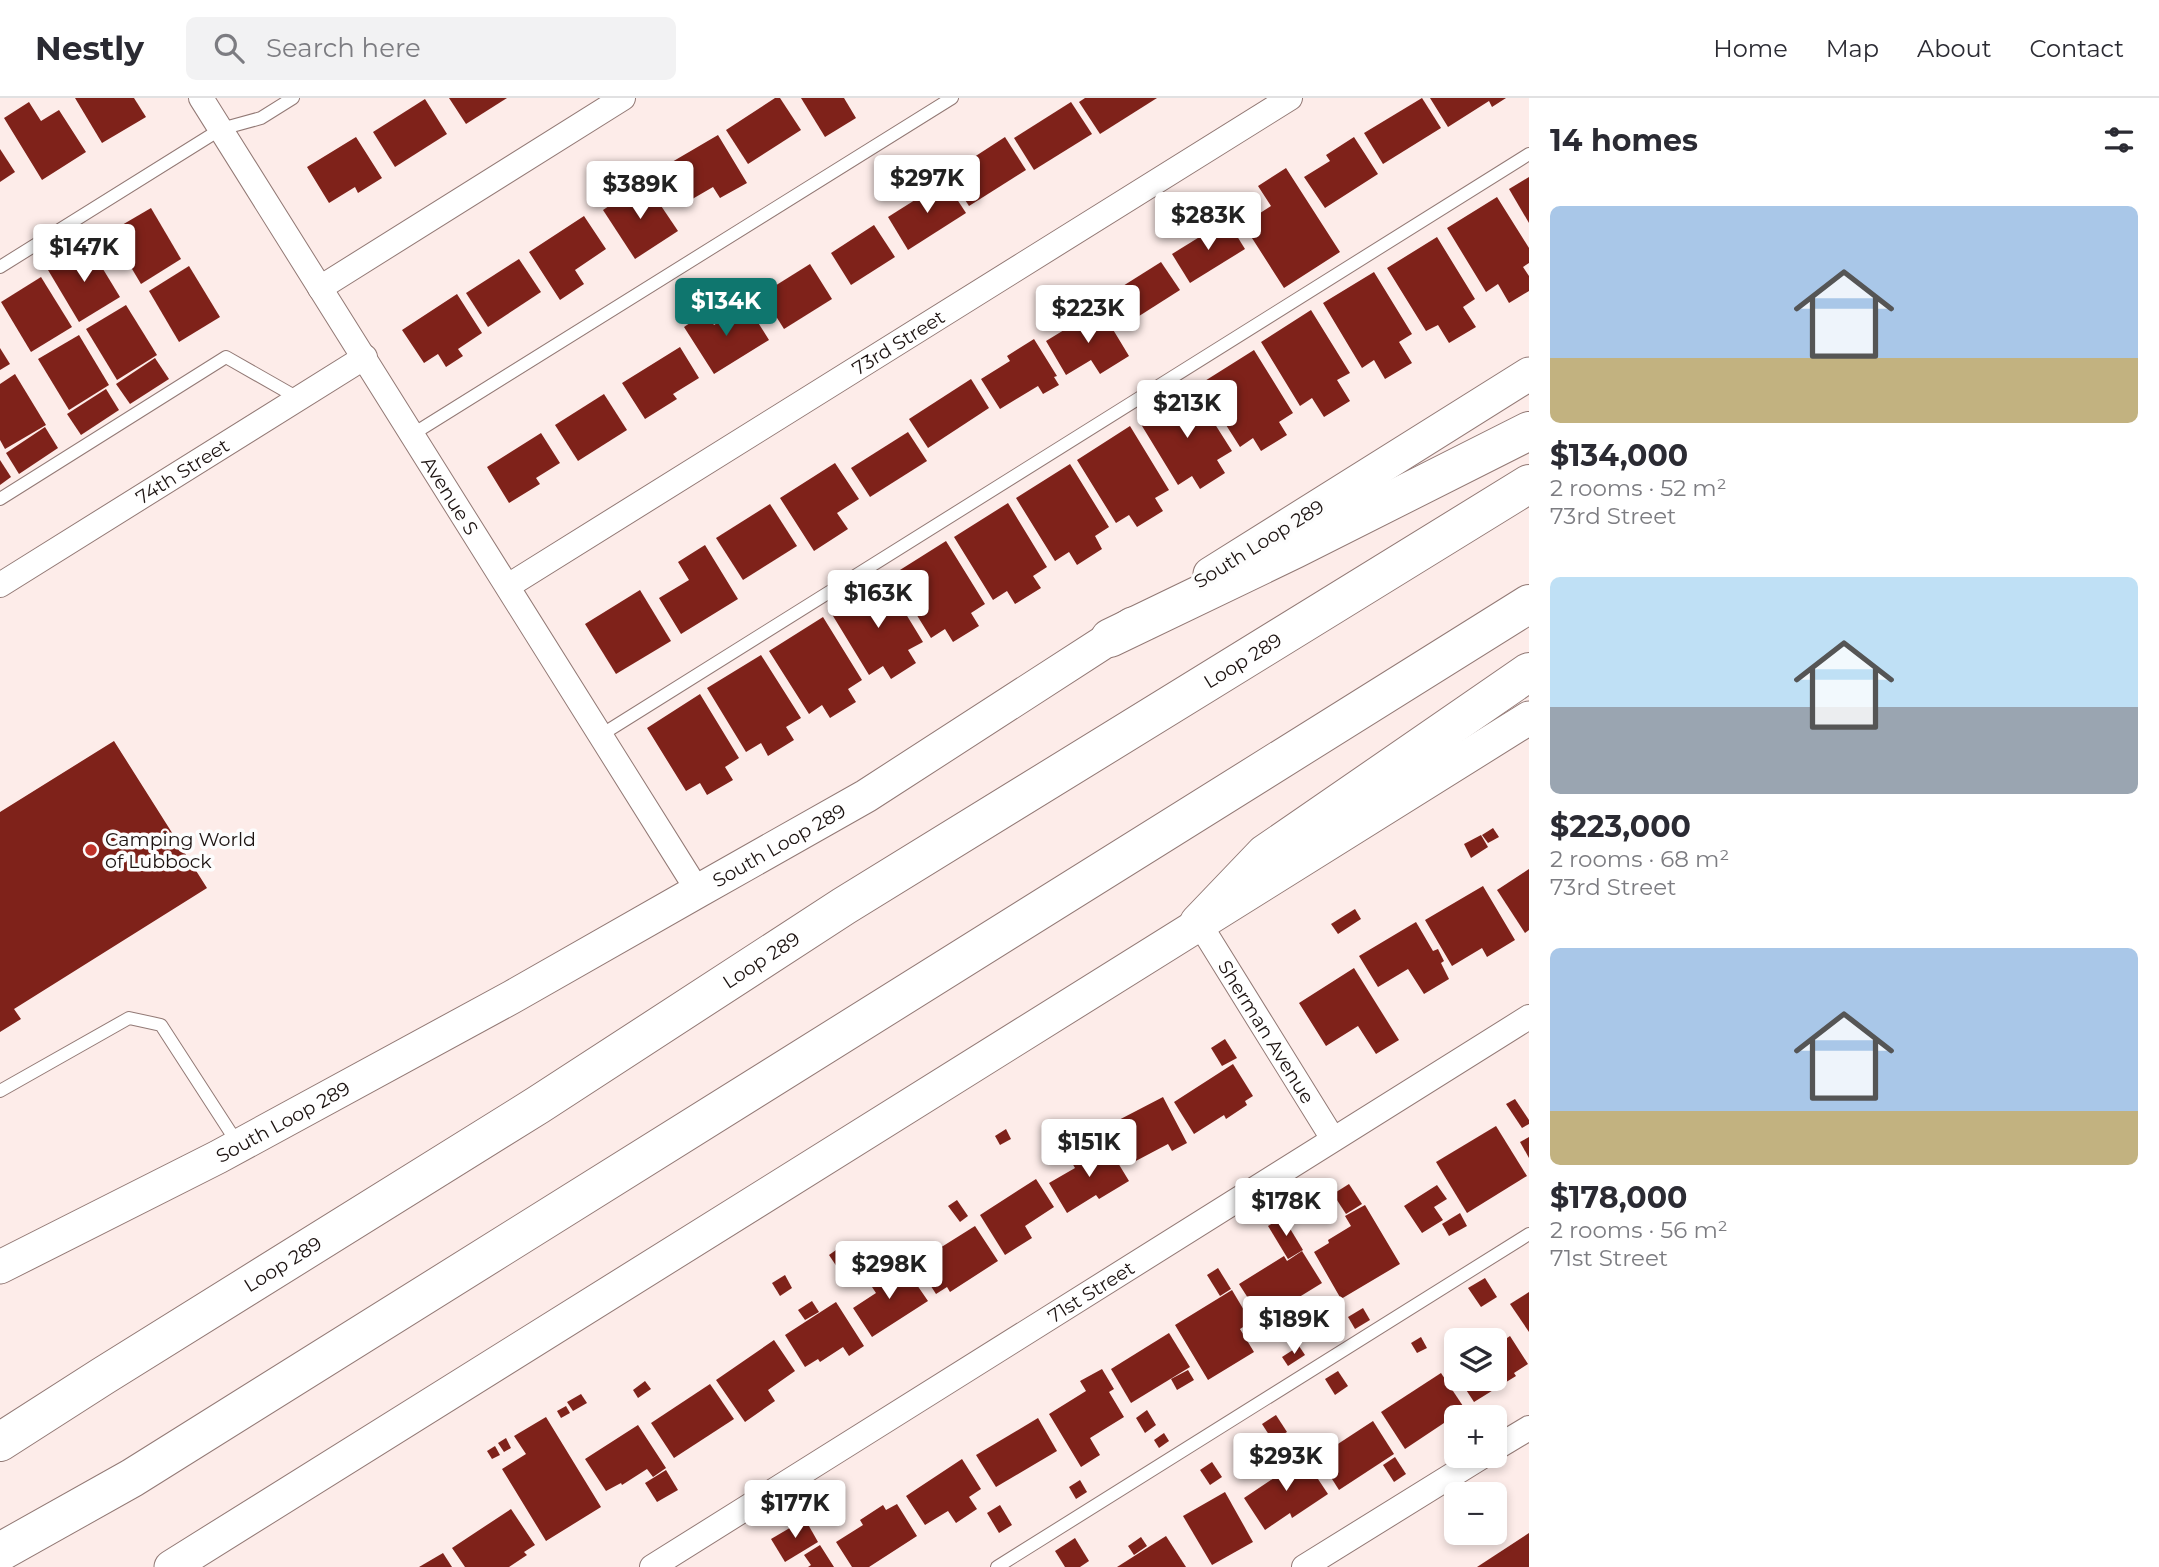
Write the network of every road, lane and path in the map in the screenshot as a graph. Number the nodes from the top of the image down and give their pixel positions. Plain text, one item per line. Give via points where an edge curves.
1 (201, 98) edge
2 (292, 98) edge
3 (623, 98) edge
4 (951, 98) edge
5 (1290, 98) edge
6 (221, 129) junction
7 (1529, 154) edge
8 (0, 267) edge
9 (320, 288) junction
10 (365, 357) junction
11 (1529, 374) edge
12 (299, 398) junction
13 (1529, 431) edge
14 (413, 434) junction
15 (1529, 484) edge
16 (0, 499) edge
17 (0, 585) edge
18 (508, 586) junction
19 (1529, 604) edge
20 (1110, 638) junction
21 (1529, 671) edge
22 (1529, 718) edge
23 (601, 735) junction
24 (698, 891) junction
25 (1199, 923) junction
26 (1529, 1017) edge
27 (0, 1091) edge
28 (1333, 1139) junction
29 (239, 1145) junction
30 (1529, 1234) edge
31 (0, 1267) edge
32 (103, 1376) junction
33 (0, 1430) edge
34 (1525, 1438) edge
35 (0, 1442) edge
36 (1507, 1444) edge
37 (1464, 1468) edge
38 (132, 1478) junction
39 (0, 1552) edge
40 (27, 1567) edge
41 (171, 1567) edge
42 (652, 1567) edge
43 (997, 1567) edge
44 (1304, 1567) edge

1 - 6 street, Avenue S
2 - 6 lane via 261,118
3 - 9 street
4 - 14 lane
5 - 18 street, 73rd Street
6 - 8 lane
6 - 9 street, Avenue S
7 - 23 lane
9 - 10 street, Avenue S
10 - 12 street, 74th Street
10 - 14 street, Avenue S
11 - 20 main road, South Loop 289
12 - 16 lane via 226,357
12 - 17 street, 74th Street
13 - 20 highway
14 - 18 street, Avenue S
15 - 32 highway, Loop 289 via 856,899 538,1105
18 - 23 street, Avenue S
19 - 38 highway
20 - 24 main road, South Loop 289 via 866,796
21 - 25 highway via 1265,854
22 - 25 main road
23 - 24 street, Avenue S
24 - 29 main road, South Loop 289
25 - 28 street, Sherman Avenue
25 - 41 main road
26 - 28 street, 71st Street
27 - 29 lane via 129,1018 161,1025
28 - 42 street, 71st Street
29 - 31 main road, South Loop 289
30 - 43 lane
32 - 33 highway
32 - 35 highway, Loop 289
34 - 36 street
37 - 44 street
38 - 39 highway
38 - 40 highway via 68,1541

